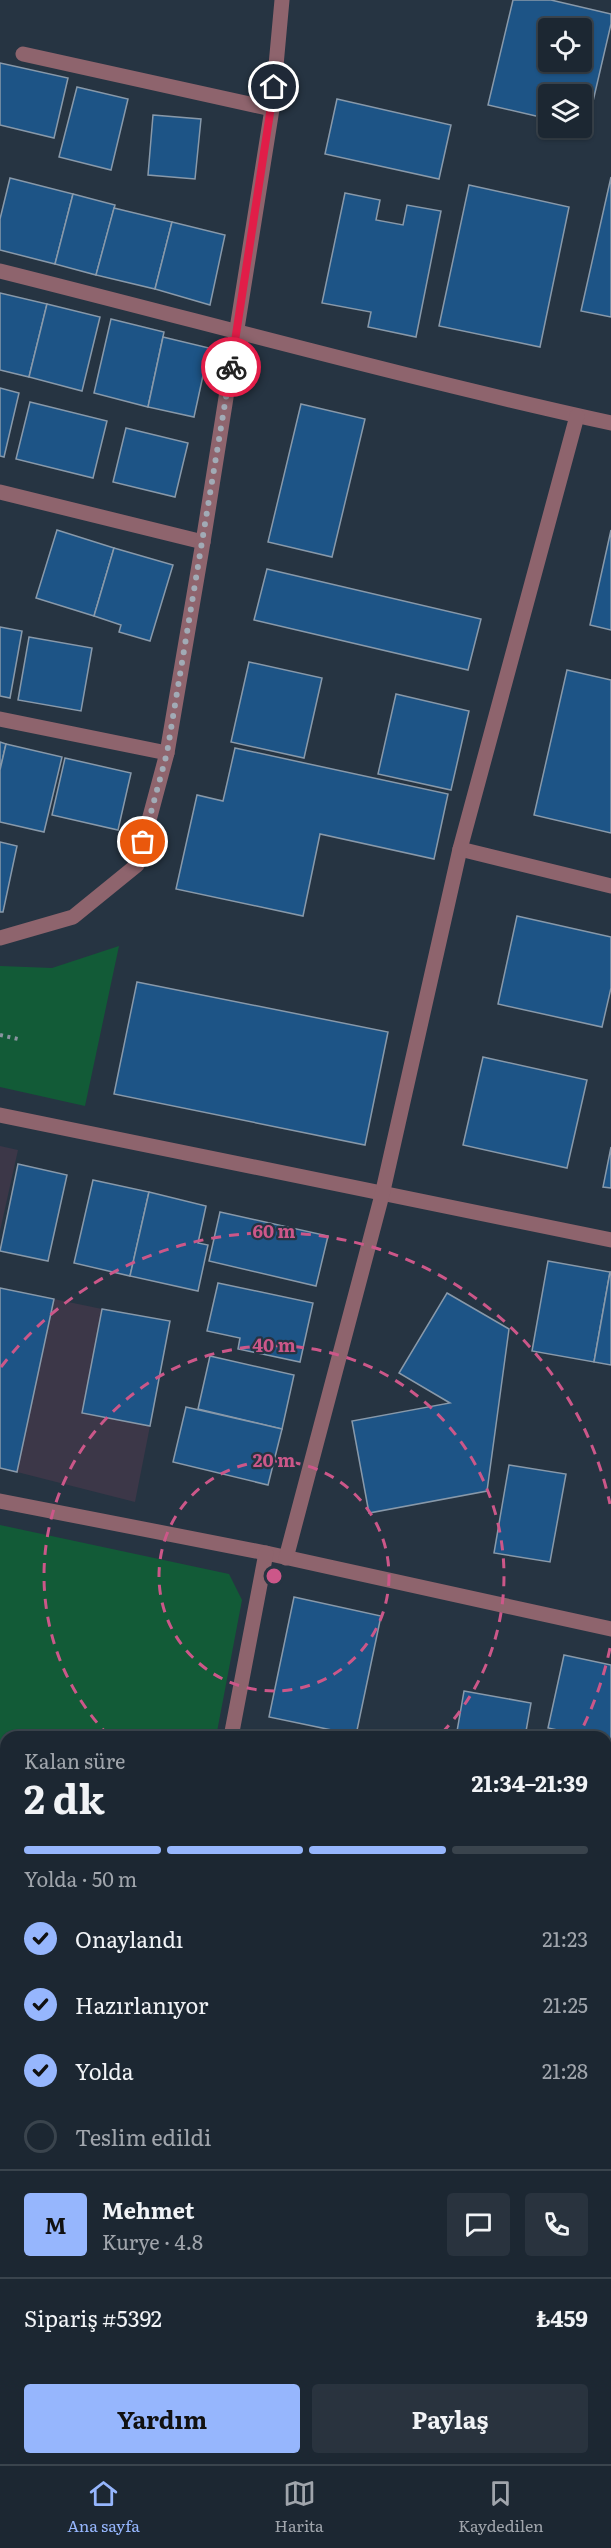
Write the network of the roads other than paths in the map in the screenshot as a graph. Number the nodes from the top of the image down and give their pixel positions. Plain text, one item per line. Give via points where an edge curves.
1 (282, 0) edge
2 (23, 54) dead end
3 (272, 109) junction
4 (0, 271) edge
5 (237, 330) junction
6 (577, 416) junction
7 (611, 423) edge
8 (0, 492) edge
9 (203, 542) junction
10 (0, 719) edge
11 (167, 753) junction
12 (460, 849) junction
13 (611, 886) edge
14 (0, 938) edge
15 (0, 1116) edge
16 (382, 1195) junction
17 (611, 1240) edge
18 (0, 1501) edge
19 (266, 1553) junction
20 (286, 1558) junction
21 (611, 1629) edge
22 (232, 1731) edge

1 - 3 street
2 - 3 street
3 - 5 street
4 - 5 street
5 - 6 street
5 - 9 street
6 - 7 street
6 - 12 street
8 - 9 street
9 - 11 street
10 - 11 street
11 - 14 street via 137,865 73,917
12 - 13 street
12 - 16 street
15 - 16 street
16 - 17 street
16 - 20 street
18 - 19 street
19 - 20 street
19 - 22 street
20 - 21 street

